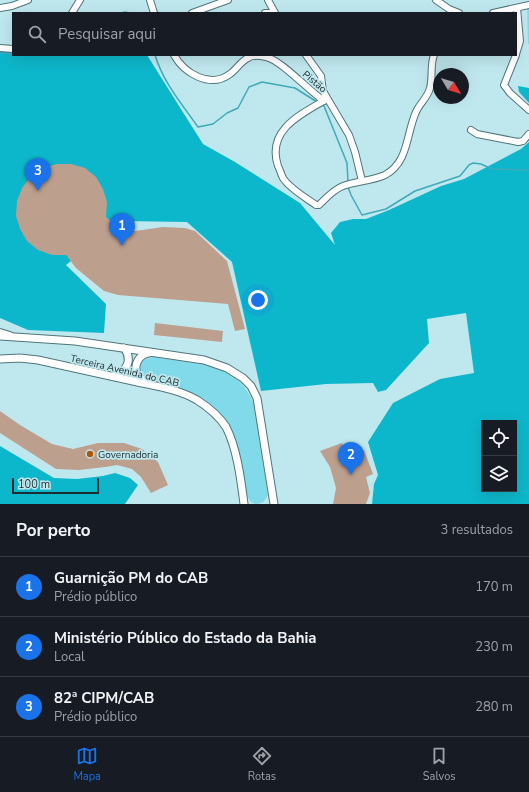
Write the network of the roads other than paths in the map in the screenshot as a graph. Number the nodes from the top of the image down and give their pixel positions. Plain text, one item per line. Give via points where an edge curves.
1 (28, 0) edge
2 (80, 0) edge
3 (150, 0) edge
4 (228, 0) edge
5 (268, 0) edge
6 (436, 0) edge
7 (529, 5) edge
8 (0, 8) edge
9 (517, 8) junction
10 (73, 12) edge
11 (154, 12) edge
12 (195, 12) edge
13 (274, 12) edge
14 (456, 12) edge
15 (498, 12) edge
16 (518, 37) edge
17 (0, 48) edge
18 (12, 49) edge
19 (517, 52) edge
20 (175, 56) edge
21 (252, 56) edge
22 (252, 56) edge
23 (307, 56) edge
24 (434, 56) edge
25 (516, 56) edge
26 (325, 100) junction
27 (529, 110) edge
28 (471, 130) dead end
29 (529, 134) edge
30 (362, 181) junction
31 (0, 332) edge
32 (0, 336) edge
33 (16, 337) junction
34 (124, 348) junction
35 (153, 352) junction
36 (0, 359) edge
37 (114, 376) junction
38 (149, 384) junction
39 (272, 494) junction
40 (244, 503) edge
41 (268, 504) edge
42 (274, 504) edge

1 - 8 street
2 - 10 street
3 - 11 street
4 - 12 street
5 - 13 street
6 - 14 street
7 - 9 street
9 - 15 street
9 - 16 street
16 - 19 street
17 - 18 street
20 - 21 street, Pistão via 188,72 213,80 229,75
22 - 26 street, Pistão via 266,57 280,64 315,96
23 - 26 street via 321,76
24 - 30 street via 430,90 416,111 399,163 384,175
25 - 27 street via 504,85
26 - 30 street via 349,135 356,152
26 - 30 street via 280,132 275,154 283,179 316,205 338,188
28 - 29 street via 476,134 518,142 523,141
31 - 33 street
32 - 33 main road, Terceira Avenida do CAB
33 - 34 main road, Terceira Avenida do CAB
34 - 35 main road, Terceira Avenida do CAB
34 - 37 main road via 128,356 127,366 122,373
35 - 38 main road via 142,355 137,363 137,374
35 - 39 main road, Terceira Avenida do CAB via 219,364 243,378 254,392 259,406
36 - 37 main road, Terceira Avenida do CAB via 38,360
37 - 38 main road, Terceira Avenida do CAB
38 - 40 main road, Terceira Avenida do CAB via 197,400 221,420 233,446
39 - 41 main road
39 - 42 main road, Terceira Avenida do CAB

